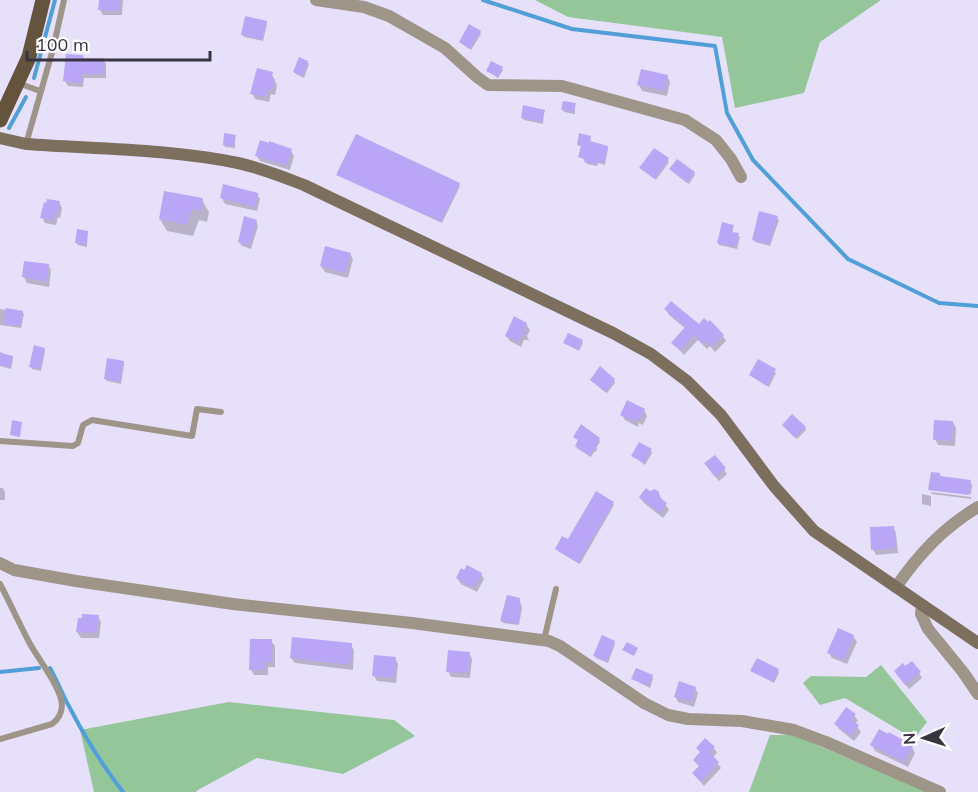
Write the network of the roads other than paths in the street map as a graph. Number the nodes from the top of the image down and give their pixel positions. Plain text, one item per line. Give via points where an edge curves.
1 (44, 0) edge
2 (64, 0) edge
3 (316, 0) edge
4 (18, 83) junction
5 (40, 91) junction
6 (0, 120) edge
7 (0, 138) edge
8 (26, 144) junction
9 (741, 177) dead end
10 (221, 412) dead end
11 (0, 441) edge
12 (978, 507) edge
13 (0, 563) edge
14 (0, 584) edge
15 (896, 587) junction
16 (556, 589) dead end
17 (922, 605) junction
18 (544, 641) junction
19 (978, 643) edge
20 (978, 694) edge
21 (0, 739) edge
22 (940, 792) edge

1 - 4 main road
2 - 5 lane
3 - 9 street via 364,7 389,16 446,48 488,85 561,86 685,120 716,140
4 - 5 lane
4 - 6 main road
5 - 8 lane
7 - 8 street
8 - 15 street via 201,157 277,174 613,333 669,367 705,398 814,531
10 - 11 lane via 197,409 192,436 92,420 83,425 74,446
12 - 15 street via 927,546
13 - 18 street via 14,570 156,593
14 - 21 lane via 62,704 58,720 52,724
15 - 17 street
16 - 18 lane
17 - 19 street
17 - 20 street via 921,614 928,629
18 - 22 street via 560,646 668,715 794,730

